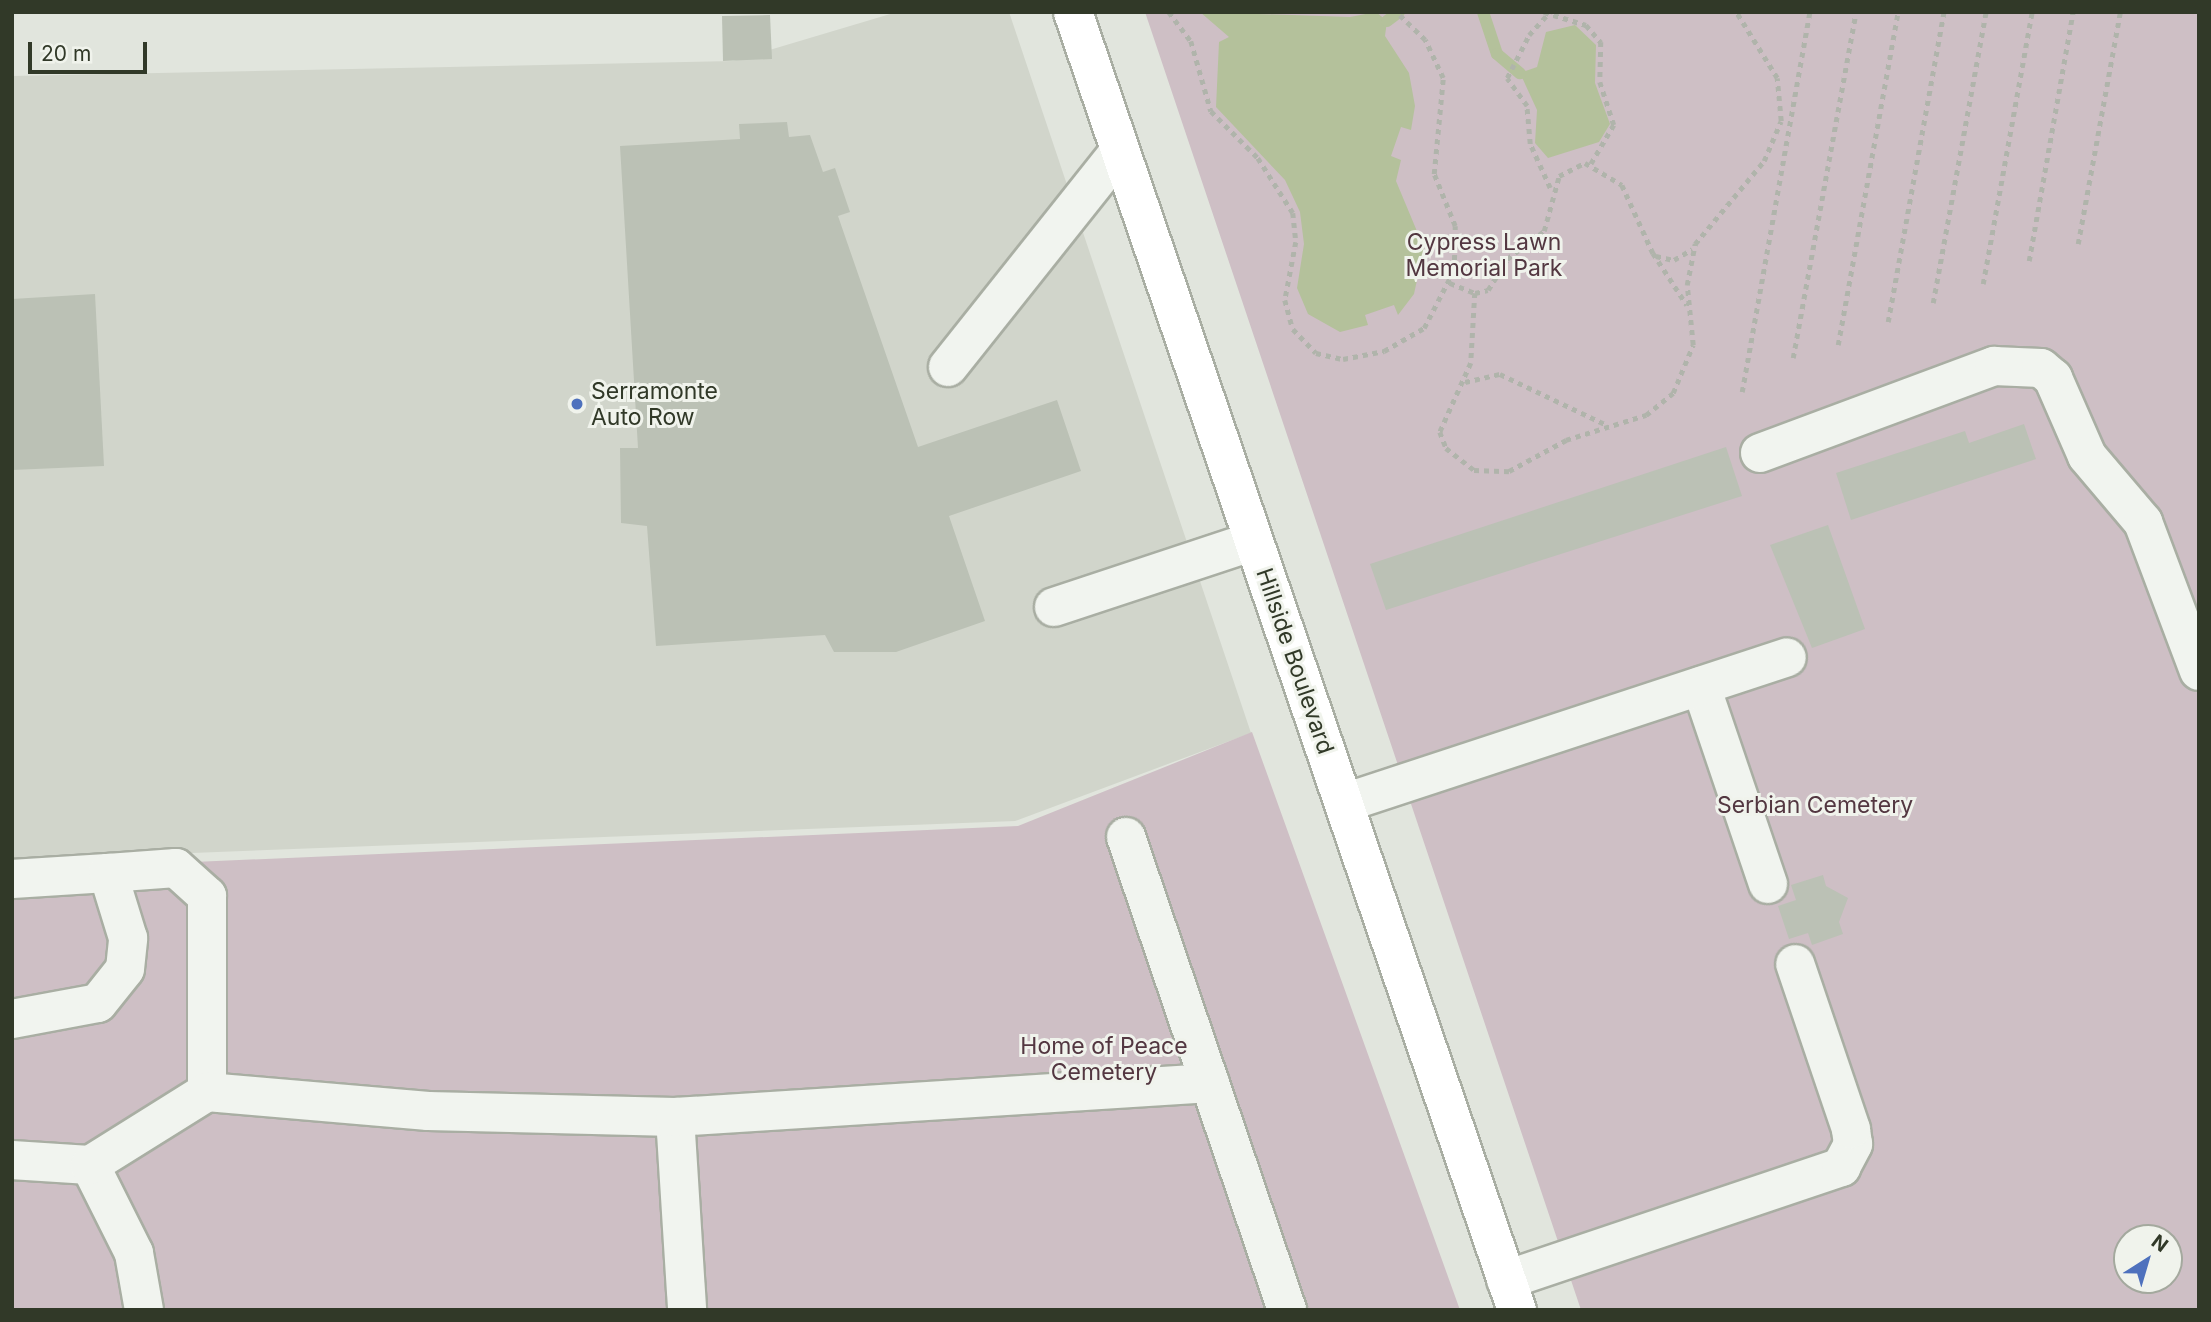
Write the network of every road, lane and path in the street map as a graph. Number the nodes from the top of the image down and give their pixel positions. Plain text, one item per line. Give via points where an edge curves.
1 (1073, 12) edge
2 (1169, 12) edge
3 (1396, 12) edge
4 (1663, 12) edge
5 (1720, 12) edge
6 (1735, 12) edge
7 (1810, 12) edge
8 (1856, 12) edge
9 (1898, 12) edge
10 (1944, 12) edge
11 (1986, 12) edge
12 (2032, 12) edge
13 (2073, 12) edge
14 (2120, 12) edge
15 (1547, 13) edge
16 (1781, 121) junction
17 (1790, 123) junction
18 (1120, 151) junction
19 (1591, 164) junction
20 (1550, 194) junction
21 (1695, 244) junction
22 (2078, 244) dead end
23 (1653, 253) junction
24 (2029, 261) dead end
25 (1450, 284) junction
26 (1983, 284) dead end
27 (1475, 293) junction
28 (1933, 303) dead end
29 (1691, 314) junction
30 (1888, 322) dead end
31 (1838, 345) dead end
32 (1793, 358) dead end
33 (948, 367) dead end
34 (1460, 387) junction
35 (1742, 392) dead end
36 (1618, 425) junction
37 (1760, 453) dead end
38 (1253, 541) junction
39 (1054, 607) dead end
40 (1787, 657) dead end
41 (2199, 671) edge
42 (1701, 686) junction
43 (1344, 803) junction
44 (1126, 837) dead end
45 (108, 873) junction
46 (12, 879) edge
47 (1769, 884) dead end
48 (1795, 964) dead end
49 (12, 1019) edge
50 (1210, 1083) junction
51 (207, 1092) junction
52 (675, 1116) junction
53 (12, 1160) edge
54 (90, 1165) junction
55 (1511, 1295) edge
56 (144, 1310) edge
57 (687, 1310) edge
58 (1287, 1310) edge

1 - 18 main road, Hillside Boulevard
2 - 25 path via 1191,41 1212,111 1258,158 1288,201 1296,242 1285,300 1303,342 1343,359 1384,351 1424,328
3 - 25 path via 1430,49 1445,89 1434,174 1456,236
4 - 5 path
6 - 16 path via 1777,78
7 - 17 path
8 - 32 path
9 - 31 path
10 - 30 path
11 - 28 path
12 - 26 path
13 - 24 path
14 - 22 path
15 - 19 path via 1579,22 1601,42 1600,82 1614,125
15 - 20 path via 1508,81 1527,106 1530,145
16 - 17 path
16 - 21 path via 1764,161
17 - 35 path
18 - 33 lane
18 - 38 main road, Hillside Boulevard
19 - 20 path via 1564,170
19 - 23 path via 1622,185
20 - 27 path via 1544,231 1507,259 1488,290
21 - 23 path via 1674,260
21 - 29 path via 1687,270
23 - 29 path
25 - 27 path
27 - 34 path via 1476,340
29 - 36 path via 1693,345 1673,393 1646,415
34 - 36 path via 1480,374 1500,374 1594,422
34 - 36 path via 1442,414 1442,440 1454,457 1485,472 1509,471 1566,440
37 - 41 lane via 1994,366 2041,368 2053,378 2087,456 2143,522
38 - 39 lane
38 - 43 main road, Hillside Boulevard
40 - 42 lane
42 - 43 lane
42 - 47 lane
43 - 55 main road, Hillside Boulevard
44 - 50 lane
45 - 46 lane
45 - 49 lane via 128,938 125,969 114,988 98,1003 64,1014
45 - 51 lane via 176,868 208,895
48 - 55 lane via 1851,1129 1853,1144 1841,1167
50 - 52 lane
50 - 58 lane
51 - 52 lane via 428,1111
51 - 54 lane
52 - 57 lane
53 - 54 lane
54 - 56 lane via 134,1253

